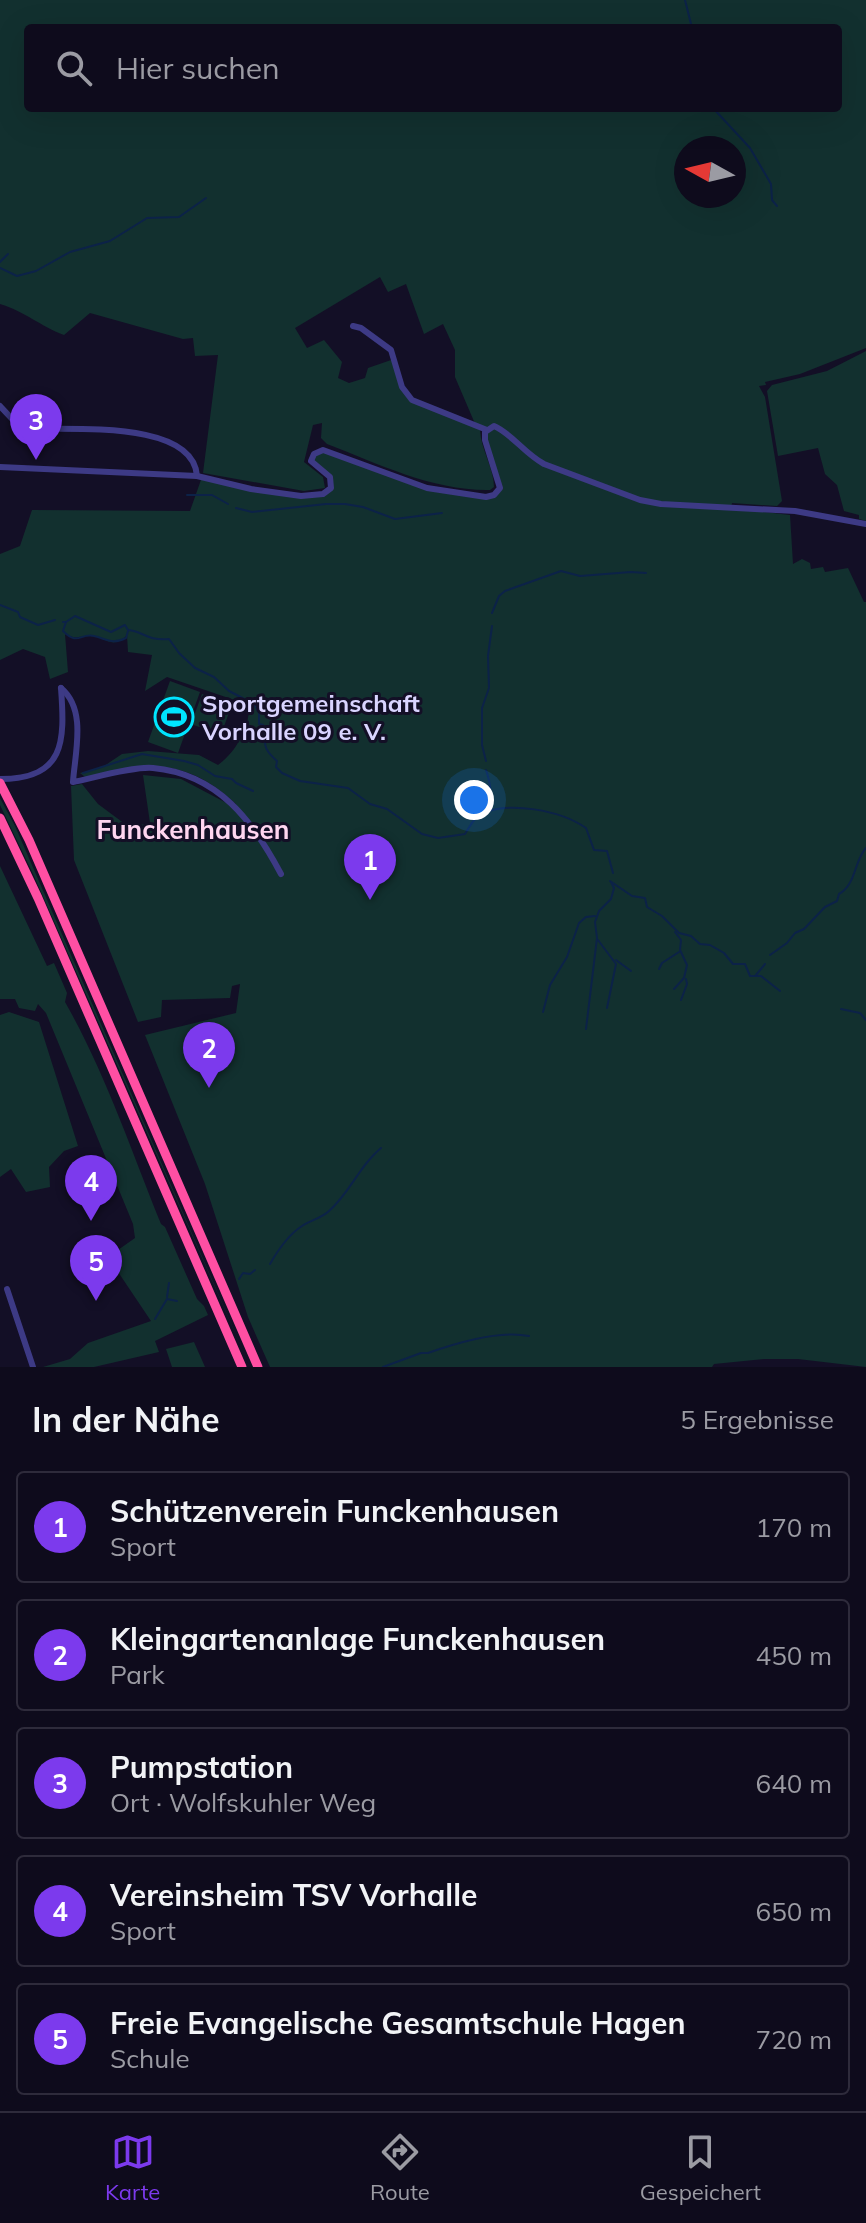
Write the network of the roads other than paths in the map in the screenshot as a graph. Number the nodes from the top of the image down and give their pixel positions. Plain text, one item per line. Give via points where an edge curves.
1 (353, 326) dead end
2 (0, 406) edge
3 (487, 430) junction
4 (0, 467) edge
5 (197, 476) junction
6 (866, 524) edge
7 (1, 784) edge
8 (0, 818) edge
9 (281, 874) dead end
10 (7, 1289) dead end
11 (33, 1367) edge
12 (242, 1367) edge
13 (258, 1367) edge

1 - 3 street via 391,350 402,387 412,400
2 - 5 street via 29,428 167,439 193,463
3 - 5 street via 485,440 500,488 486,497 427,488 323,450 311,461 331,479 331,488 323,494 276,494
3 - 6 street via 499,427 544,464 654,503 784,509
4 - 5 street
7 - 9 street via 47,769 58,755 64,719 61,688 69,694 79,727 73,782 153,768 192,777 236,806
7 - 13 highway
8 - 12 highway
10 - 11 street

